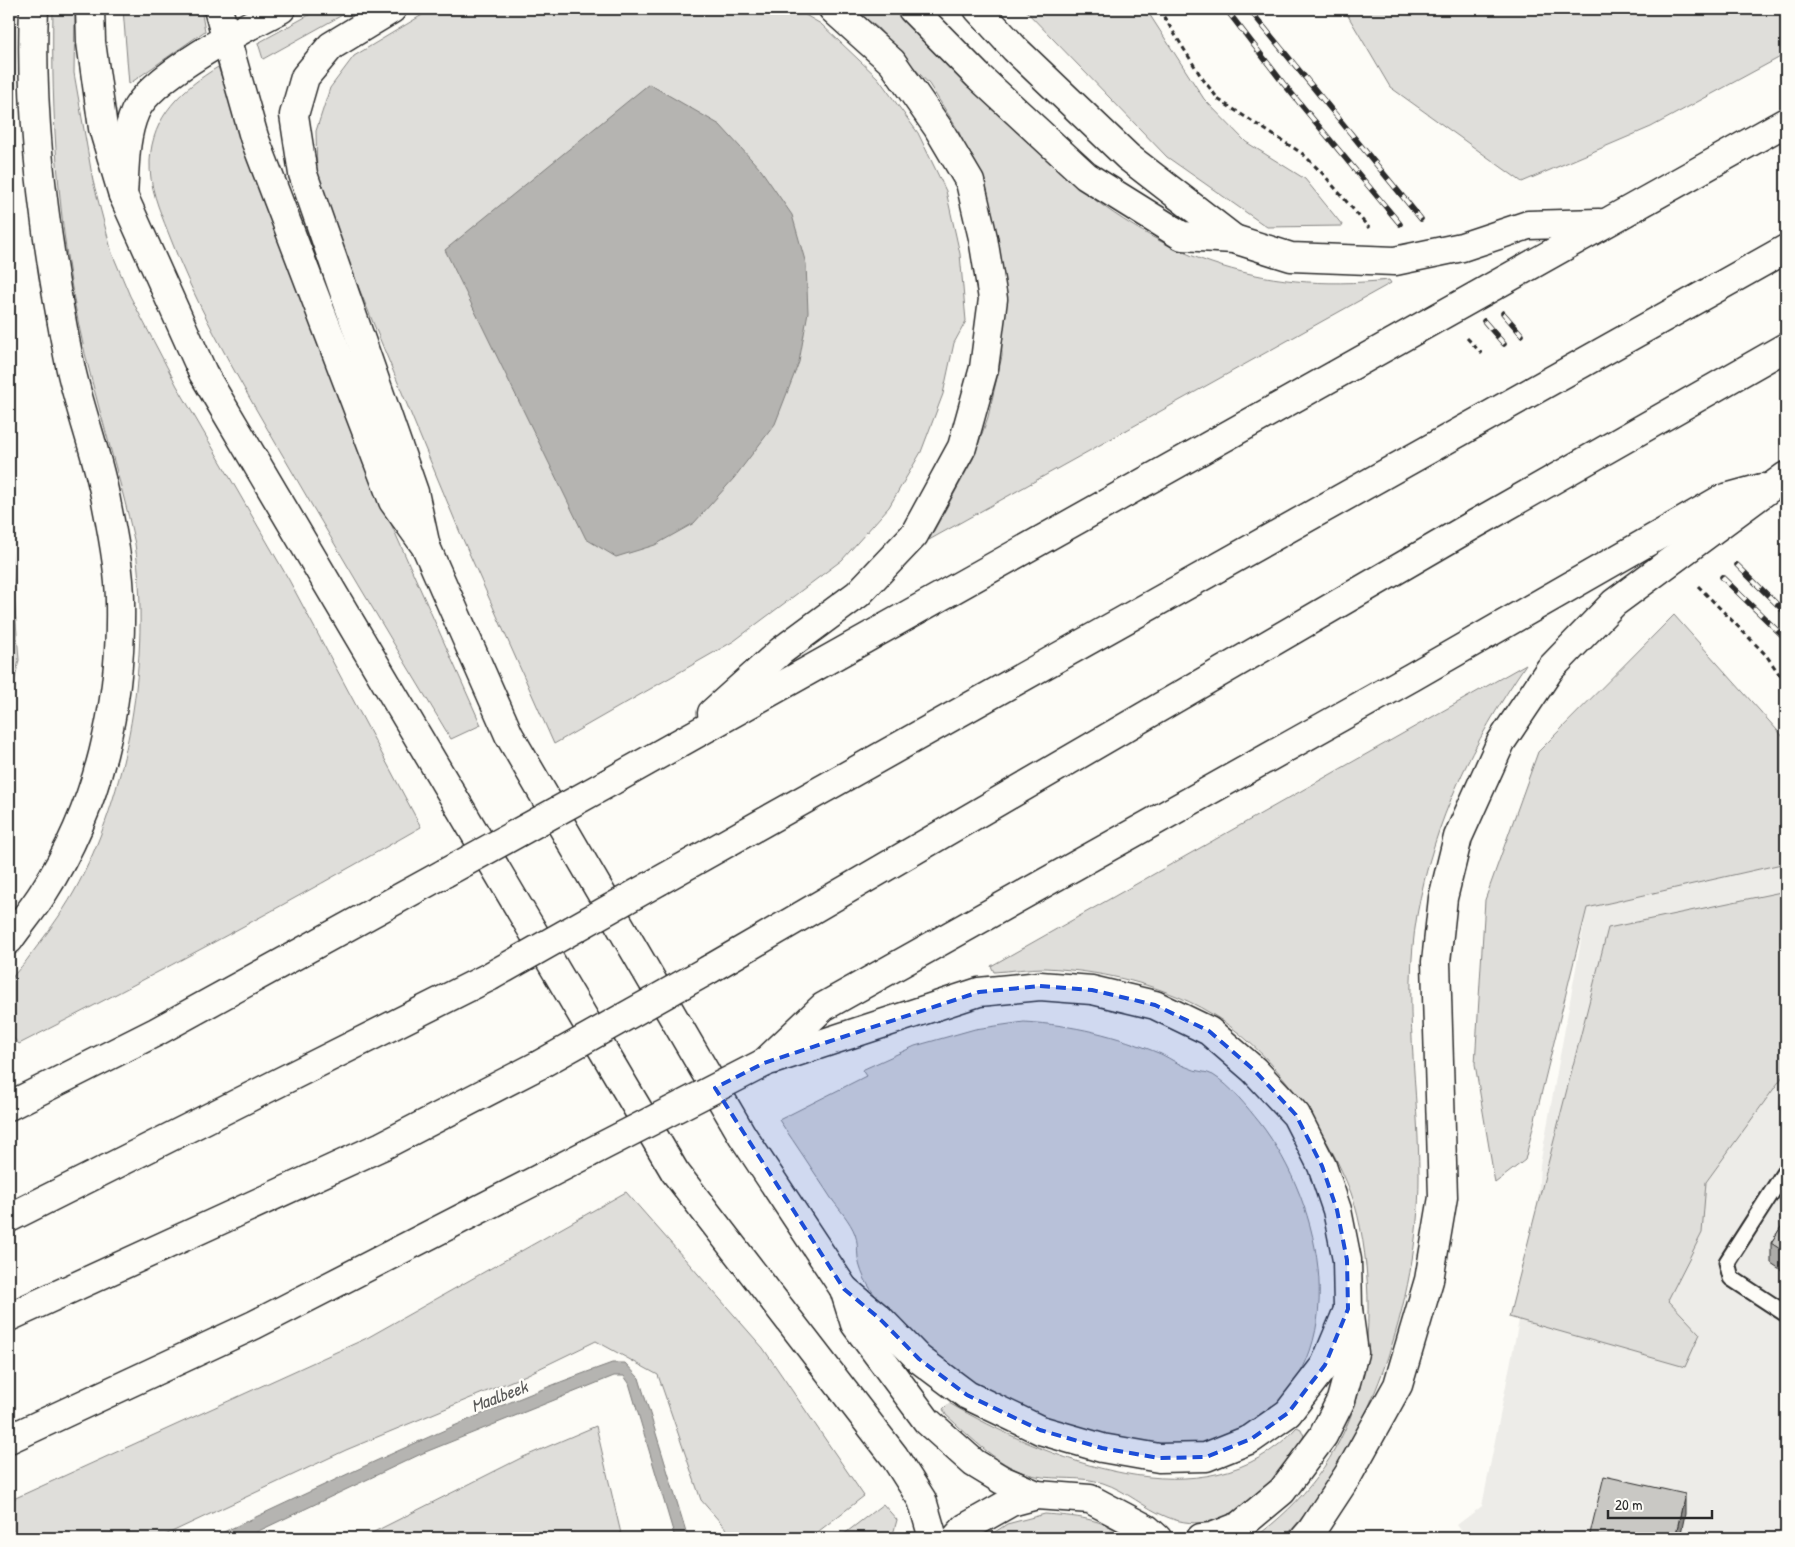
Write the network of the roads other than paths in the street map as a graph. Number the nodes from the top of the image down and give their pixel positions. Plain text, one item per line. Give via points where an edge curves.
1 (34, 9) edge
2 (90, 9) edge
3 (218, 9) edge
4 (281, 9) edge
5 (392, 9) edge
6 (833, 9) edge
7 (912, 9) edge
8 (978, 9) edge
9 (225, 38) junction
10 (1786, 122) edge
11 (123, 195) junction
12 (1603, 222) junction
13 (1234, 239) junction
14 (1786, 249) edge
15 (1786, 347) edge
16 (1778, 481) edge
17 (426, 547) junction
18 (677, 746) junction
19 (9, 940) edge
20 (764, 1063) junction
21 (9, 1106) edge
22 (1786, 1170) edge
23 (9, 1218) edge
24 (844, 1289) junction
25 (1348, 1309) junction
26 (1786, 1314) edge
27 (9, 1317) edge
28 (9, 1438) edge
29 (1037, 1495) junction
30 (933, 1538) edge
31 (956, 1538) edge
32 (1157, 1538) edge
33 (1201, 1538) edge
34 (1305, 1538) edge

1 - 19 main road via 33,44 43,207 70,366 107,504 120,600 116,696 102,762 78,828 44,893
2 - 11 main road via 91,42 103,128
3 - 9 main road
4 - 9 main road
5 - 17 main road via 331,46 305,77 294,115 303,174 414,492
6 - 18 main road via 892,62 938,128 970,182 992,299 984,368 962,448 914,535 858,594 781,651
7 - 13 main road via 978,76 1086,176 1182,236
8 - 13 main road via 1128,157
9 - 11 main road via 152,89 135,110 128,131
9 - 17 main road via 254,137 393,501
10 - 12 main road
11 - 30 main road via 203,373 675,1172 894,1456 922,1500
12 - 13 main road via 1528,225 1462,247 1395,261 1291,257
12 - 18 main road
14 - 23 main road, bridge via 489,976
15 - 27 main road, bridge via 539,1065 382,1146
16 - 20 main road via 1722,499 1421,672 823,1007
16 - 34 main road via 1614,603 1550,669 1501,742 1458,837 1443,898 1436,962 1443,1197 1429,1280 1398,1385 1348,1475
17 - 24 main road via 509,735 742,1135
18 - 21 main road, bridge via 156,1032
20 - 25 main road via 978,992 1040,986 1092,990 1155,1005 1209,1031 1254,1070 1296,1115 1322,1166 1337,1210 1347,1260
20 - 28 main road, bridge via 254,1325
22 - 26 lane via 1727,1262 1731,1278
24 - 25 main road via 880,1319 918,1359 967,1395 1040,1430 1102,1448 1159,1458 1206,1457 1251,1439 1288,1413 1325,1365
24 - 29 main road via 855,1324 927,1421 974,1463
25 - 33 main road via 1354,1353 1341,1400 1322,1436 1282,1491 1240,1526
29 - 31 main road via 1010,1502 965,1528
29 - 32 main road via 1090,1499 1147,1529

